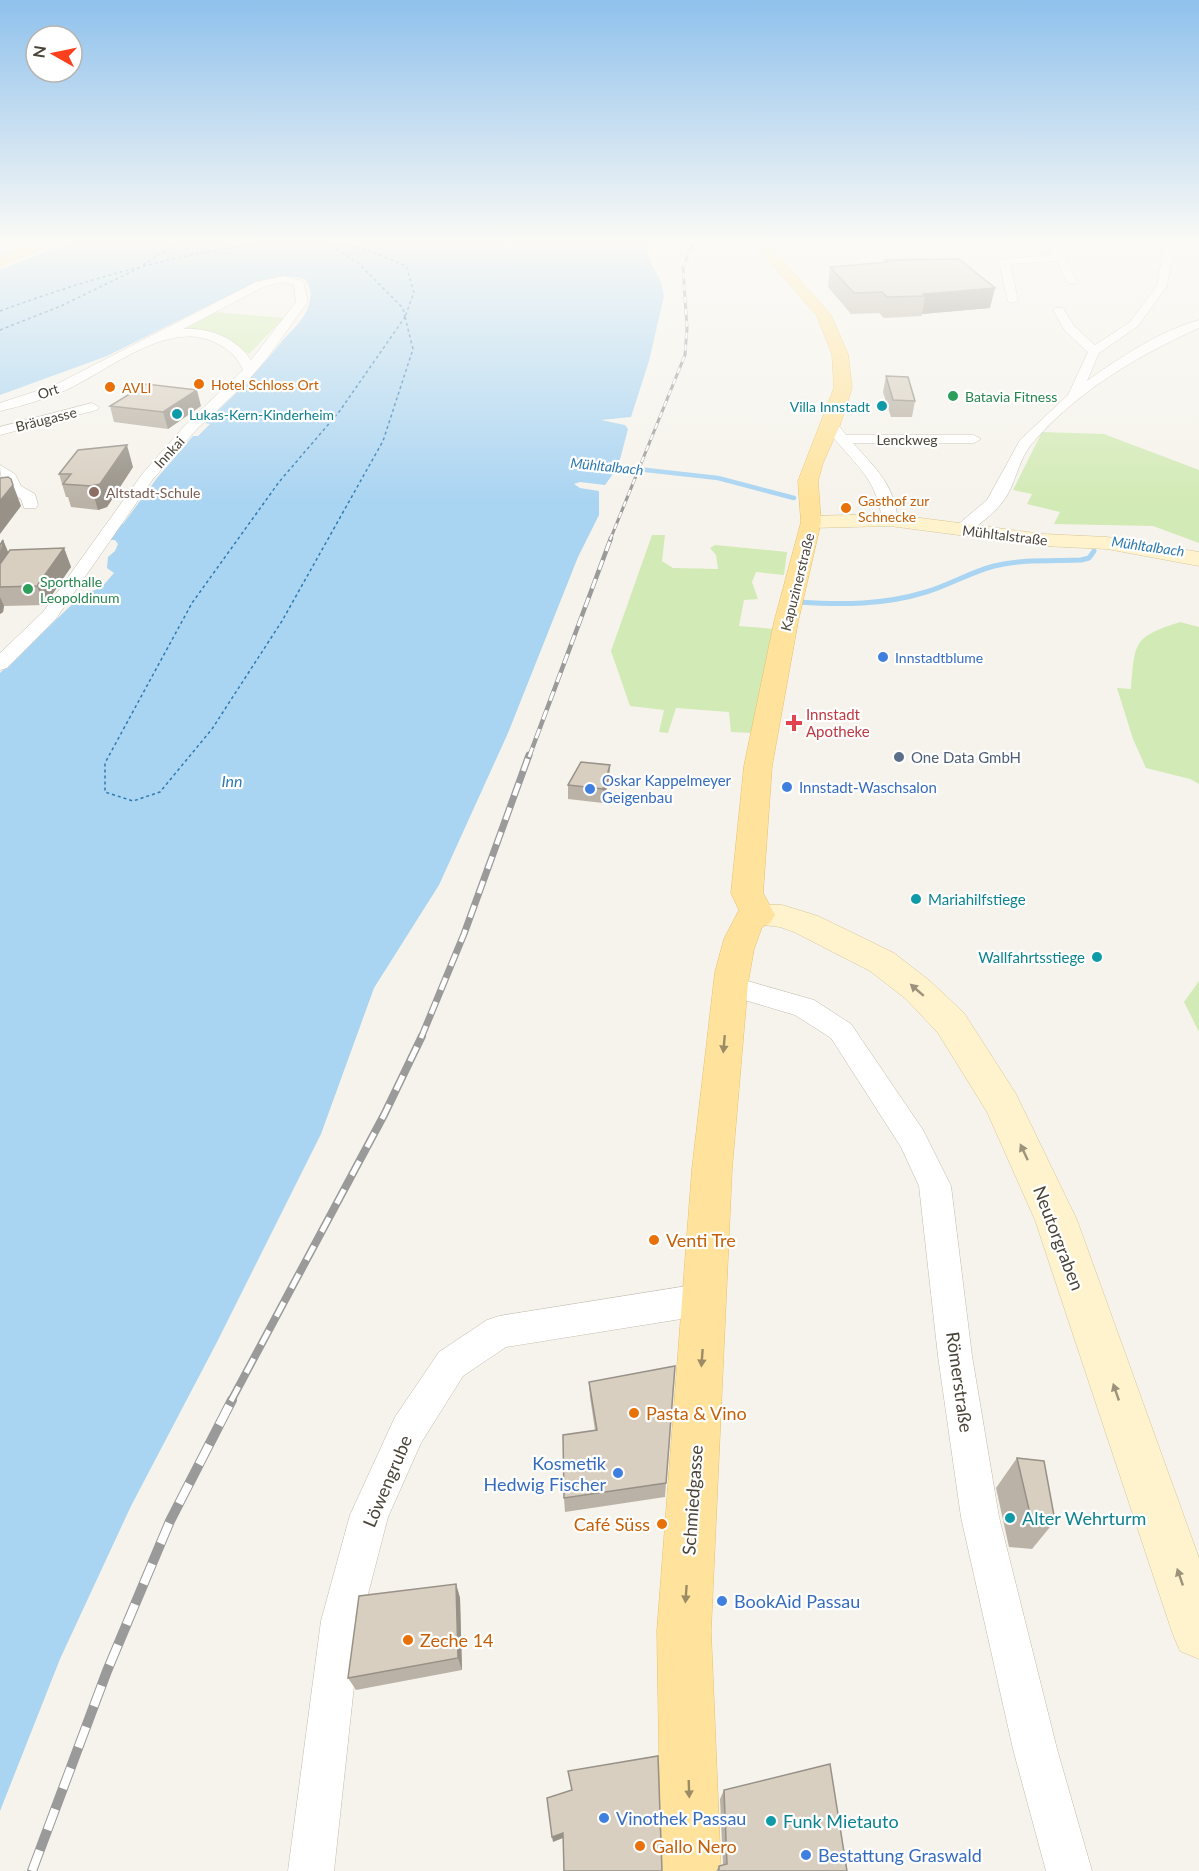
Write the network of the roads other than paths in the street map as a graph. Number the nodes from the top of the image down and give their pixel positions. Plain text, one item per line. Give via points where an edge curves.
1 (173, 328) edge
2 (283, 328) edge
3 (830, 328) edge
4 (1069, 328) edge
5 (1128, 328) edge
6 (1189, 328) edge
7 (158, 336) junction
8 (1094, 351) junction
9 (249, 369) junction
10 (1074, 395) junction
11 (92, 407) dead end
12 (0, 410) edge
13 (18, 426) junction
14 (0, 431) edge
15 (836, 432) junction
16 (974, 439) dead end
17 (0, 470) edge
18 (30, 505) dead end
19 (890, 520) junction
20 (811, 522) junction
21 (961, 530) junction
22 (1199, 559) edge
23 (0, 664) edge
24 (759, 915) junction
25 (730, 986) junction
26 (706, 1299) junction
27 (1199, 1632) edge
28 (311, 1871) edge
29 (691, 1871) edge
30 (1069, 1871) edge

1 - 7 street, Innkai
2 - 9 street, Innkai
3 - 15 main road, Kapuzinerstraße via 843,377
4 - 8 street
5 - 8 street
6 - 10 street via 1164,339
7 - 9 street via 206,334 241,353
7 - 12 street, Ort via 60,388
8 - 10 street
9 - 23 street, Innkai via 148,476 49,616
10 - 21 street via 1023,445 1000,494 986,512
11 - 13 street, Bräugasse
12 - 13 street, Ort
13 - 14 street, Bräugasse
15 - 16 street, Lenckweg
15 - 19 street, Lenckweg via 880,481 888,499
15 - 20 main road, Kapuzinerstraße via 813,463 808,481
17 - 18 street via 10,477 14,488 29,497
19 - 20 main road, Mühltalstraße
19 - 21 main road, Mühltalstraße
20 - 24 main road, Kapuzinerstraße via 758,766 747,893
21 - 22 main road, Mühltalstraße via 1107,543
24 - 25 main road, Schmiedgasse via 749,919 744,928
27 -> 24 main road, Neutorgraben via 1056,1220 1003,1105 951,1023 918,990 882,962 806,924 782,916
25 -> 26 main road, Schmiedgasse via 712,1169
25 - 30 street, Römerstraße via 804,1007 841,1031 912,1139 935,1186 955,1356 980,1517 1035,1749
26 - 28 street, Löwengrube via 499,1332 451,1364 408,1431 369,1515 341,1621
26 -> 29 main road, Schmiedgasse via 684,1631

